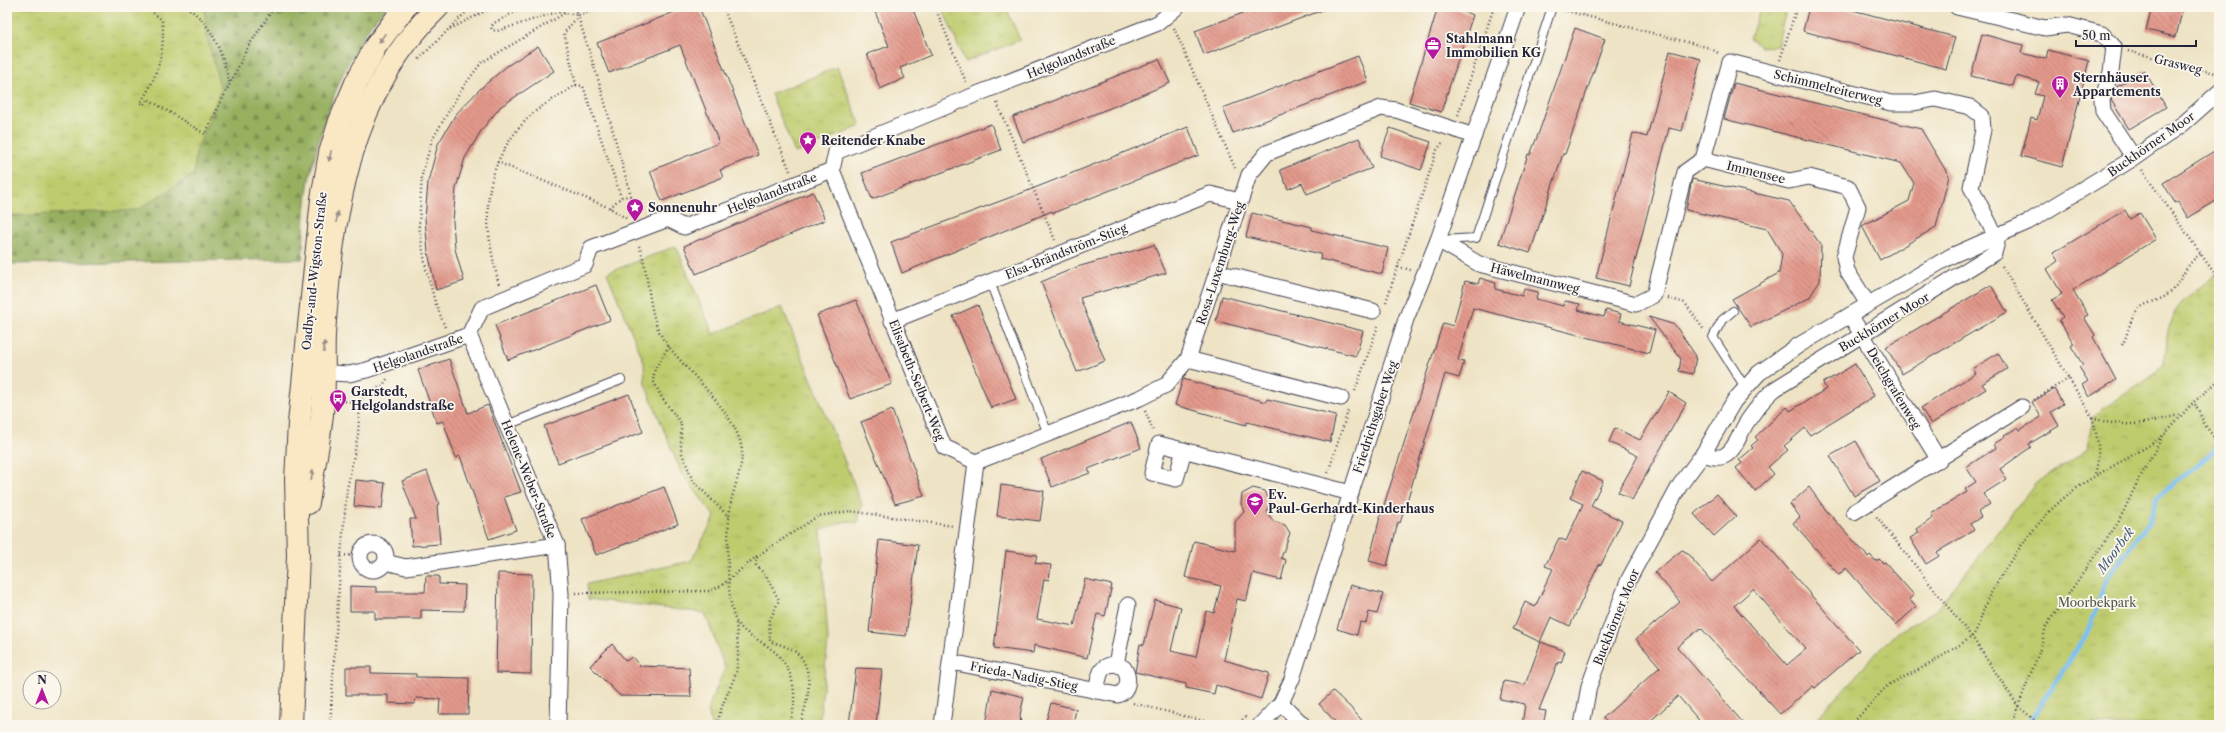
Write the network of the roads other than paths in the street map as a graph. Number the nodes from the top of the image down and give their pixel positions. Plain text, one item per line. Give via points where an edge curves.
1 (406, 7) edge
2 (438, 7) edge
3 (1518, 7) edge
4 (1552, 7) edge
5 (1957, 7) edge
6 (1173, 11) edge
7 (2219, 92) edge
8 (1474, 136) junction
9 (2134, 158) junction
10 (1703, 159) junction
11 (832, 170) junction
12 (1240, 201) junction
13 (1996, 237) junction
14 (1438, 240) junction
15 (1217, 272) junction
16 (990, 282) junction
17 (1868, 304) junction
18 (1733, 311) dead end
19 (1379, 312) road end
20 (1850, 315) junction
21 (892, 321) junction
22 (469, 335) junction
23 (1863, 336) junction
24 (1188, 359) junction
25 (303, 371) junction
26 (324, 373) junction
27 (621, 380) dead end
28 (1745, 387) junction
29 (1348, 400) road end
30 (1761, 402) junction
31 (2022, 407) road end
32 (507, 425) junction
33 (1048, 434) junction
34 (1184, 450) junction
35 (1703, 454) junction
36 (1939, 460) junction
37 (976, 462) junction
38 (1351, 493) junction
39 (1854, 512) dead end
40 (557, 545) junction
41 (298, 555) junction
42 (361, 556) road end
43 (1128, 604) dead end
44 (951, 662) junction
45 (1116, 664) junction
46 (1096, 690) junction
47 (1280, 703) junction
48 (291, 725) edge
49 (558, 725) edge
50 (942, 725) edge
51 (1260, 725) edge
52 (1303, 725) edge
53 (1582, 725) edge

1 -> 25 main road, Oadby-and-Wigston-Straße via 382,37 362,70 340,121 330,153 322,199
26 -> 2 main road, Oadby-and-Wigston-Straße via 324,335 336,226 350,154 370,103 386,72 406,42
3 - 8 street, Friedrichsgaber Weg
4 - 14 lane via 1476,238
5 - 9 street via 2045,28 2067,25 2102,34 2114,48 2111,72 2102,100 2103,111
6 - 11 street, Helgolandstraße via 1158,23 836,152
7 - 9 street, Buckhörner Moor via 2184,123
8 - 12 street, Rosa-Luxemburg-Weg via 1396,110 1381,108 1267,153 1249,175
8 - 14 street, Friedrichsgaber Weg
9 - 13 street, Buckhörner Moor via 2028,222
10 - 13 street, Schimmelreiterweg via 1730,62 1891,102 1914,103 1935,99 1970,107 1982,116 1983,130 1971,187
10 - 14 street, Häwelmannweg via 1685,172 1654,295 1636,304 1478,264
10 - 17 street, Immensee via 1789,180 1810,176 1848,187 1858,207 1844,258 1847,271
11 - 21 street, Elisabeth-Selbert-Weg
11 - 22 street, Helgolandstraße via 684,227 668,219 592,248 585,265 482,308
12 - 15 street, Rosa-Luxemburg-Weg
12 - 16 street, Elsa-Brändström-Stieg via 1210,194
13 - 17 street, Buckhörner Moor via 1951,256
13 - 23 street, Buckhörner Moor via 1994,253
14 - 38 street, Friedrichsgaber Weg via 1406,319
15 - 19 street
15 - 24 street, Rosa-Luxemburg-Weg
16 - 21 street, Elsa-Brändström-Stieg
16 - 33 lane
17 - 20 street, Buckhörner Moor
18 - 28 lane via 1722,320 1713,337
20 - 23 street, Deichgrafenweg
20 - 28 street, Buckhörner Moor via 1778,358
21 - 37 street, Elisabeth-Selbert-Weg via 944,447
22 - 26 street, Helgolandstraße via 368,370 349,374
22 - 32 street, Helene-Weber-Straße
23 - 30 street, Buckhörner Moor via 1790,378
23 - 36 street, Deichgrafenweg
24 - 29 street
24 - 33 street, Rosa-Luxemburg-Weg via 1166,385 1140,398
25 - 26 street, Helgolandstraße
25 - 41 main road, Oadby-and-Wigston-Straße via 296,480
41 -> 26 main road, Oadby-and-Wigston-Straße via 318,444
27 - 32 lane
28 - 30 street
28 - 35 street, Buckhörner Moor
30 - 35 street, Buckhörner Moor via 1731,451 1720,457
31 - 36 street
32 - 40 street, Helene-Weber-Straße
33 - 37 street, Rosa-Luxemburg-Weg
34 - 34 street via 1176,480 1152,473 1159,444
34 - 38 street
35 - 53 street, Buckhörner Moor via 1680,485 1629,579 1589,686
36 - 39 street
37 - 44 street
38 - 47 street, Friedrichsgaber Weg via 1292,679
40 - 42 street via 406,567 385,562 384,550 379,545 371,544 365,547
40 - 49 street, Helene-Weber-Straße via 562,594
41 - 48 main road, Oadby-and-Wigston-Straße
43 - 45 street
44 - 46 street, Frieda-Nadig-Stieg
44 - 50 street
45 - 46 street via 1103,668
45 - 46 street, Frieda-Nadig-Stieg via 1127,673 1128,685 1122,694
47 - 51 street, Friedrichsgaber Weg
47 - 52 street

